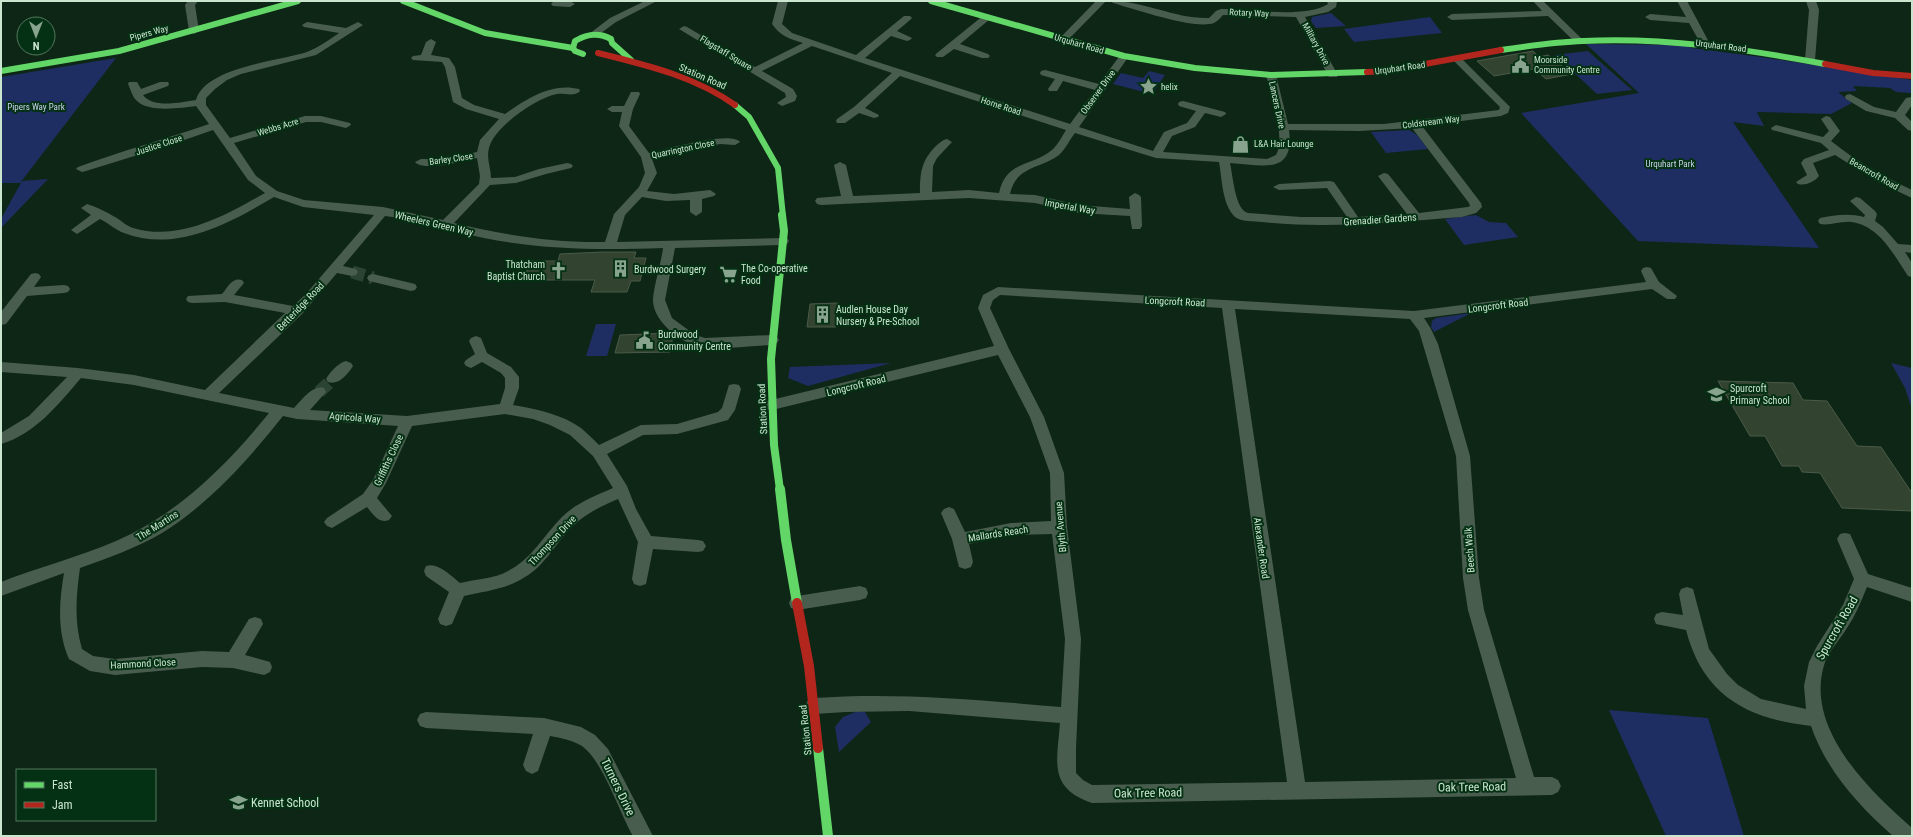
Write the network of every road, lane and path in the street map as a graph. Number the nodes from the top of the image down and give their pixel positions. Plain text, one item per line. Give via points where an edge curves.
1 (193, 1) edge
2 (298, 1) edge
3 (403, 1) edge
4 (414, 1) edge
5 (652, 1) edge
6 (783, 1) edge
7 (931, 1) edge
8 (1101, 1) edge
9 (1116, 1) edge
10 (1218, 1) edge
11 (1332, 1) edge
12 (1538, 1) edge
13 (1682, 1) edge
14 (1811, 1) edge
15 (556, 4) dead end
16 (570, 6) edge
17 (423, 7) junction
18 (633, 11) junction
19 (1221, 12) junction
20 (1550, 13) junction
21 (1299, 14) junction
22 (1493, 16) junction
23 (987, 17) junction
24 (1650, 17) dead end
25 (907, 18) dead end
26 (1452, 18) dead end
27 (1693, 20) junction
28 (307, 25) dead end
29 (358, 26) dead end
30 (1500, 26) dead end
31 (684, 29) dead end
32 (346, 31) junction
33 (194, 32) junction
34 (890, 32) junction
35 (594, 34) junction
36 (696, 36) junction
37 (579, 38) junction
38 (907, 38) dead end
39 (522, 39) junction
40 (610, 40) junction
41 (1063, 40) junction
42 (1579, 41) junction
43 (431, 42) dead end
44 (684, 43) dead end
45 (811, 43) junction
46 (1706, 44) junction
47 (953, 45) junction
48 (573, 48) junction
49 (598, 53) junction
50 (940, 55) dead end
51 (985, 56) dead end
52 (1124, 56) junction
53 (858, 58) junction
54 (1456, 58) junction
55 (1810, 60) junction
56 (632, 61) junction
57 (1, 71) edge
58 (755, 71) junction
59 (899, 72) junction
60 (1045, 72) dead end
61 (1271, 75) junction
62 (1333, 75) junction
63 (1912, 76) edge
64 (1061, 77) junction
65 (164, 84) dead end
66 (1101, 88) junction
67 (1053, 90) dead end
68 (575, 91) dead end
69 (635, 94) dead end
70 (1850, 97) dead end
71 (1912, 100) edge
72 (200, 102) junction
73 (782, 103) dead end
74 (1183, 104) dead end
75 (612, 109) dead end
76 (858, 109) junction
77 (1202, 109) junction
78 (628, 110) junction
79 (342, 112) dead end
80 (1221, 114) dead end
81 (874, 115) dead end
82 (1899, 116) junction
83 (508, 118) junction
84 (330, 120) junction
85 (1826, 120) dead end
86 (842, 122) dead end
87 (1416, 124) junction
88 (216, 125) junction
89 (346, 125) dead end
90 (1283, 127) junction
91 (1073, 128) junction
92 (1776, 128) dead end
93 (1912, 128) edge
94 (1825, 140) junction
95 (227, 142) junction
96 (735, 142) dead end
97 (946, 142) dead end
98 (1836, 151) junction
99 (482, 154) junction
100 (1156, 155) junction
101 (646, 157) junction
102 (1224, 160) junction
103 (420, 162) dead end
104 (1258, 162) joint
105 (840, 165) dead end
106 (567, 166) dead end
107 (82, 169) dead end
108 (1384, 176) dead end
109 (485, 182) junction
110 (1802, 182) dead end
111 (1279, 187) dead end
112 (273, 192) junction
113 (639, 193) junction
114 (710, 194) dead end
115 (1912, 194) edge
116 (926, 196) junction
117 (1004, 196) junction
118 (696, 197) junction
119 (1135, 197) dead end
120 (848, 200) junction
121 (821, 201) dead end
122 (1856, 201) dead end
123 (87, 208) dead end
124 (383, 211) junction
125 (696, 212) dead end
126 (1136, 213) junction
127 (98, 215) junction
128 (1416, 217) junction
129 (1824, 220) dead end
130 (1355, 221) junction
131 (1869, 222) junction
132 (446, 224) junction
133 (1136, 226) dead end
134 (77, 230) dead end
135 (783, 241) junction
136 (670, 244) junction
137 (610, 245) junction
138 (1895, 247) junction
139 (1912, 249) edge
140 (335, 268) junction
141 (1647, 271) dead end
142 (352, 272) tunnel mouth
143 (1912, 273) edge
144 (35, 277) dead end
145 (373, 278) tunnel mouth
146 (238, 283) dead end
147 (1654, 285) junction
148 (411, 287) dead end
149 (64, 289) dead end
150 (24, 292) junction
151 (1671, 296) dead end
152 (225, 298) junction
153 (192, 299) dead end
154 (1228, 304) junction
155 (297, 311) junction
156 (1414, 315) junction
157 (1, 321) edge
158 (772, 340) junction
159 (476, 341) dead end
160 (1002, 349) junction
161 (346, 366) dead end
162 (1, 367) edge
163 (78, 372) junction
164 (333, 379) tunnel mouth
165 (734, 389) dead end
166 (319, 392) tunnel mouth
167 (209, 394) junction
168 (772, 405) junction
169 (506, 409) junction
170 (280, 410) junction
171 (297, 414) junction
172 (407, 421) junction
173 (1, 439) edge
174 (598, 452) junction
175 (622, 490) junction
176 (368, 498) junction
177 (949, 512) dead end
178 (384, 516) dead end
179 (332, 522) dead end
180 (1059, 527) junction
181 (960, 539) junction
182 (1845, 539) dead end
183 (646, 542) junction
184 (698, 546) dead end
185 (965, 562) dead end
186 (73, 564) junction
187 (432, 571) dead end
188 (640, 579) dead end
189 (1862, 579) junction
190 (1, 589) edge
191 (458, 590) junction
192 (860, 594) dead end
193 (1687, 594) dead end
194 (1912, 595) edge
195 (798, 603) junction
196 (446, 619) dead end
197 (1662, 619) dead end
198 (255, 624) dead end
199 (1694, 624) junction
200 (233, 660) junction
201 (264, 667) dead end
202 (814, 706) junction
203 (1069, 716) junction
204 (1816, 719) junction
205 (426, 720) dead end
206 (544, 726) junction
207 (532, 765) dead end
208 (1527, 786) junction
209 (1552, 786) dead end
210 (1297, 792) junction
211 (644, 836) edge
212 (828, 836) edge
213 (1907, 836) edge

1 - 33 street via 190,6
2 - 33 street, Pipers Way
3 - 17 street, Station Road
4 - 17 street, Station Road
5 - 18 street
6 - 45 street, Horne Road via 777,24 779,27 789,35
7 - 23 street, Urquhart Road
8 - 41 street
9 - 19 street, Rotary Way via 1201,21 1214,20
10 - 19 street
11 - 21 street, Rotary Way via 1333,5 1326,10
12 - 20 street
13 - 27 street
14 - 55 street via 1814,10
15 - 16 street
17 - 39 street, Station Road via 475,30
18 - 35 street via 613,20
18 - 40 street
19 - 21 street, Rotary Way
20 - 22 street
20 - 42 street
21 - 62 street, Military Drive
22 - 26 street
22 - 30 street
23 - 41 street, Urquhart Road
23 - 47 street
24 - 27 street
25 - 34 street
27 - 46 street
28 - 32 street
29 - 32 street
31 - 36 street, Flagstaff Square
32 - 72 street via 333,42 312,53 255,63 224,78 206,92
33 - 57 street, Pipers Way via 119,51
34 - 38 street
34 - 53 street
35 - 37 street, Station Road
35 - 40 street, Station Road
36 - 44 street, Flagstaff Square
36 - 58 street, Flagstaff Square
37 - 39 street, Station Road
37 - 48 street
39 - 48 street, Station Road
40 - 49 street via 609,48
40 - 56 street, Station Road
41 - 52 street, Urquhart Road
42 - 46 street, Urquhart Road via 1629,39
42 - 54 street, Urquhart Road via 1536,44
43 - 83 street via 421,58 438,58 448,63 455,97 460,102
45 - 53 street, Horne Road
45 - 58 street, Flagstaff Square
46 - 55 street, Urquhart Road
47 - 50 street
47 - 51 street
48 - 49 street, Station Road via 579,53
49 - 56 street, Station Road
52 - 61 street, Urquhart Road via 1195,68
52 - 66 street, Observer Drive
53 - 59 street, Horne Road
54 - 62 street, Urquhart Road via 1403,68
54 - 87 street, Coldstream Way via 1506,107 1504,111
55 - 63 street, Urquhart Road via 1873,73
56 - 135 street, Station Road via 710,89 734,103 749,117 778,168
58 - 73 street, Flagstaff Square via 791,94 791,99
59 - 76 street
59 - 91 street, Horne Road
60 - 64 street
61 - 62 street, Urquhart Road
61 - 90 street, Lancers Drive
64 - 66 street
64 - 67 street
65 - 72 street via 135,89 143,102 180,106
66 - 91 street, Observer Drive
68 - 83 street via 547,90
69 - 78 street, Quarrington Close
70 - 82 street via 1870,109
71 - 82 street
72 - 88 street, Wheelers Green Way
74 - 77 street
75 - 78 street
76 - 81 street
76 - 86 street
77 - 80 street
77 - 100 street via 1191,125 1168,134
78 - 101 street, Quarrington Close via 624,126
79 - 84 street
82 - 93 street
83 - 99 street via 486,139
84 - 89 street, Webbs Acre
84 - 95 street, Webbs Acre via 297,120
85 - 94 street via 1835,131
87 - 90 street, Coldstream Way via 1351,128
87 - 128 street, Grenadier Gardens via 1476,207 1462,213
88 - 95 street, Wheelers Green Way
88 - 107 street, Justice Close via 166,143 102,157
90 - 104 street, Lancers Drive via 1284,153 1272,161
91 - 100 street, Horne Road
91 - 117 street via 1056,152 1014,173 1008,179
92 - 94 street
94 - 98 street, Beancroft Road
95 - 112 street, Wheelers Green Way via 252,178
96 - 101 street, Quarrington Close via 721,138
97 - 116 street via 927,163
98 - 110 street via 1808,161 1813,176
98 - 115 street, Beancroft Road via 1882,180
99 - 103 street, Barley Close via 442,162
99 - 109 street via 486,172
100 - 102 street, Horne Road
101 - 113 street, Quarrington Close via 651,173 648,183
102 - 104 street, Horne Road
102 - 130 street, Grenadier Gardens via 1233,207 1240,215 1281,220
105 - 120 street
106 - 109 street via 516,180
108 - 128 street
109 - 132 street via 478,193
111 - 130 street via 1330,184
112 - 124 street, Wheelers Green Way via 292,201 308,204
112 - 127 street via 218,222 193,231 171,235 131,232 111,219
113 - 118 street via 665,198
113 - 137 street, Quarrington Close via 620,214
114 - 118 street
116 - 117 street, Imperial Way
116 - 120 street, Imperial Way
117 - 126 street, Imperial Way via 1071,208
118 - 125 street
119 - 126 street
120 - 121 street, Imperial Way
122 - 131 street via 1871,214
123 - 127 street
124 - 132 street, Wheelers Green Way
124 - 140 street, Betteridge Road
126 - 133 street
127 - 134 street
128 - 130 street, Grenadier Gardens
129 - 131 street via 1849,218
131 - 138 street
132 - 137 street, Wheelers Green Way via 523,242
135 - 136 street, Wheelers Green Way
135 - 158 street, Station Road
136 - 137 street, Wheelers Green Way
136 - 158 street via 658,300 666,320 690,338 704,343
138 - 139 street
138 - 143 street
140 - 142 street
140 - 155 street, Betteridge Road
141 - 147 street
144 - 150 street
145 - 148 street
146 - 152 street
147 - 151 street
147 - 156 street, Longcroft Road
149 - 150 street
150 - 157 street
152 - 153 street
152 - 155 street
154 - 156 street, Longcroft Road
154 - 160 street, Longcroft Road via 998,291 987,298 984,308
154 - 210 street, Alexander Road
155 - 167 street, Betteridge Road
156 - 208 street, Beech Walk via 1425,329 1431,344 1463,456 1471,578 1476,610
158 - 168 street, Station Road
159 - 169 street via 476,359 506,370 512,377 512,388
160 - 168 street, Longcroft Road
160 - 180 street, Blyth Avenue via 1037,417 1057,473
161 - 164 street
162 - 163 street, Agricola Way
163 - 167 street, Agricola Way
163 - 173 street via 34,421
165 - 174 street via 728,410 723,416 676,436 652,428 641,430
166 - 171 street
167 - 170 street, Agricola Way
168 - 195 street, Station Road via 781,501
169 - 172 street, Agricola Way
169 - 174 street, Agricola Way via 555,421 575,431
170 - 171 street, Agricola Way
170 - 186 street, The Martins via 228,468 165,523 138,538
171 - 172 street, Agricola Way
172 - 176 street, Griffiths Close via 380,483
174 - 175 street, Agricola Way
175 - 183 street, Agricola Way
175 - 191 street, Thompson Drive via 577,514 534,562 516,574
176 - 178 street
176 - 179 street, Griffiths Close
177 - 181 street
180 - 181 street, Mallards Reach via 1011,529
180 - 203 street, Blyth Avenue via 1073,639
181 - 185 street, Mallards Reach
182 - 189 street
183 - 184 street
183 - 188 street
186 - 190 street, The Martins
186 - 200 street, Hammond Close via 66,604 69,635 75,654 90,663 115,666 202,659
187 - 191 street
189 - 194 street
189 - 204 street, Spurcroft Road via 1844,619 1817,662 1811,692
191 - 196 street
192 - 195 street
193 - 199 street
195 - 202 street, Station Road
197 - 199 street
198 - 200 street
199 - 204 street via 1701,651 1731,691 1760,708 1784,715
200 - 201 street, Hammond Close
202 - 203 street via 915,704
202 - 212 street, Station Road
203 - 210 street, Oak Tree Road via 1066,768 1068,778 1075,786 1092,794
204 - 213 street, Spurcroft Road via 1833,754 1864,795
205 - 206 street, Turners Drive
206 - 207 street
206 - 211 street, Turners Drive via 575,733 589,741 602,755
208 - 209 street, Oak Tree Road
208 - 210 street, Oak Tree Road

